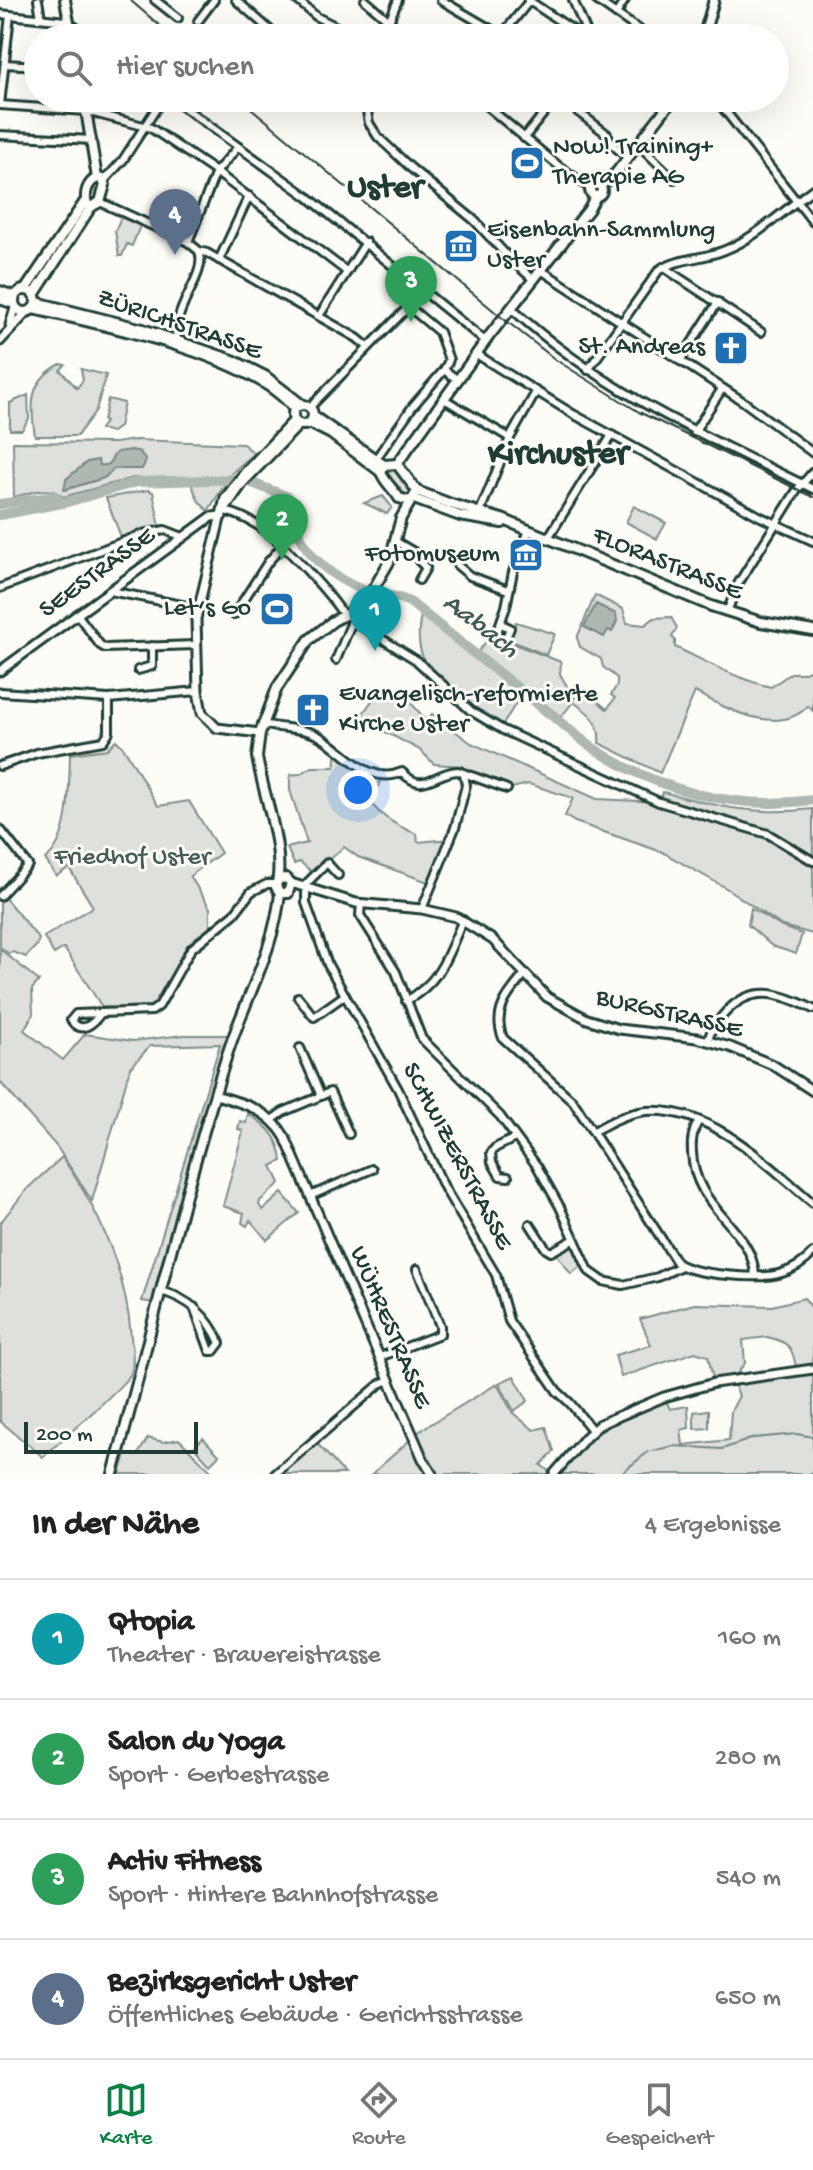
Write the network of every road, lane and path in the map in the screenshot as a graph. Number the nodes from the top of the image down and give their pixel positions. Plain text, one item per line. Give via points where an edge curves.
1 (38, 0) edge
2 (65, 0) edge
3 (155, 0) edge
4 (214, 0) edge
5 (236, 0) edge
6 (297, 0) edge
7 (365, 0) edge
8 (398, 0) edge
9 (441, 0) edge
10 (530, 0) edge
11 (573, 0) edge
12 (596, 0) edge
13 (625, 0) edge
14 (714, 0) edge
15 (0, 14) edge
16 (616, 14) junction
17 (10, 15) junction
18 (41, 18) junction
19 (178, 18) dead end
20 (388, 20) junction
21 (198, 21) tunnel mouth
22 (69, 22) junction
23 (72, 24) edge
24 (263, 24) edge
25 (331, 24) edge
26 (387, 24) edge
27 (393, 24) edge
28 (482, 24) edge
29 (513, 24) edge
30 (566, 24) edge
31 (582, 24) edge
32 (631, 24) edge
33 (707, 24) edge
34 (5, 64) junction
35 (24, 65) edge
36 (0, 105) edge
37 (24, 107) edge
38 (86, 112) edge
39 (90, 112) edge
40 (155, 112) edge
41 (190, 112) edge
42 (368, 112) edge
43 (493, 112) edge
44 (546, 112) edge
45 (577, 112) edge
46 (663, 112) edge
47 (726, 112) edge
48 (147, 126) junction
49 (0, 135) edge
50 (524, 138) junction
51 (92, 140) junction
52 (638, 144) junction
53 (238, 147) junction
54 (628, 158) junction
55 (216, 172) junction
56 (674, 179) dead end
57 (100, 180) junction
58 (813, 189) edge
59 (595, 190) junction
60 (249, 196) junction
61 (796, 201) junction
62 (92, 203) junction
63 (813, 222) edge
64 (188, 242) junction
65 (366, 242) junction
66 (199, 251) junction
67 (219, 260) junction
68 (663, 267) junction
69 (541, 270) junction
70 (346, 271) junction
71 (534, 280) junction
72 (425, 290) junction
73 (0, 291) edge
74 (0, 299) edge
75 (31, 302) junction
76 (718, 302) junction
77 (14, 303) junction
78 (409, 307) junction
79 (511, 308) junction
80 (319, 316) junction
81 (177, 320) junction
82 (621, 323) junction
83 (7, 332) junction
84 (761, 332) dead end
85 (162, 335) junction
86 (0, 341) edge
87 (177, 341) junction
88 (485, 341) junction
89 (368, 347) junction
90 (476, 354) junction
91 (680, 361) junction
92 (444, 370) junction
93 (588, 370) junction
94 (458, 380) junction
95 (722, 389) junction
96 (536, 392) junction
97 (444, 399) junction
98 (303, 415) junction
99 (694, 432) junction
100 (612, 435) junction
101 (510, 438) junction
102 (813, 453) edge
103 (375, 460) junction
104 (397, 464) junction
105 (383, 469) junction
106 (813, 472) edge
107 (803, 484) junction
108 (813, 489) edge
109 (413, 497) junction
110 (399, 498) junction
111 (223, 513) junction
112 (481, 513) junction
113 (460, 516) junction
114 (401, 518) junction
115 (511, 523) junction
116 (776, 524) junction
117 (529, 530) junction
118 (152, 532) junction
119 (183, 537) junction
120 (548, 538) junction
121 (395, 541) junction
122 (813, 541) edge
123 (175, 543) junction
124 (282, 546) junction
125 (457, 565) dead end
126 (419, 580) dead end
127 (0, 588) edge
128 (110, 590) junction
129 (508, 590) junction
130 (197, 608) junction
131 (727, 612) junction
132 (77, 614) junction
133 (234, 615) dead end
134 (349, 616) junction
135 (501, 624) dead end
136 (813, 631) edge
137 (196, 645) junction
138 (152, 646) junction
139 (336, 660) dead end
140 (138, 670) dead end
141 (0, 671) edge
142 (198, 691) junction
143 (0, 692) edge
144 (109, 699) junction
145 (261, 729) junction
146 (0, 766) edge
147 (464, 775) junction
148 (507, 789) dead end
149 (0, 829) edge
150 (813, 861) edge
151 (338, 875) dead end
152 (284, 886) junction
153 (306, 889) junction
154 (0, 896) edge
155 (361, 904) junction
156 (422, 909) junction
157 (463, 920) junction
158 (524, 975) junction
159 (345, 995) junction
160 (298, 997) dead end
161 (406, 1001) junction
162 (813, 1009) edge
163 (101, 1013) dead end
164 (708, 1040) junction
165 (300, 1048) dead end
166 (813, 1091) edge
167 (215, 1095) junction
168 (321, 1096) junction
169 (272, 1120) junction
170 (698, 1122) junction
171 (594, 1131) junction
172 (349, 1134) dead end
173 (515, 1138) junction
174 (372, 1169) dead end
175 (508, 1177) dead end
176 (310, 1196) junction
177 (813, 1203) edge
178 (530, 1224) dead end
179 (573, 1240) junction
180 (813, 1253) edge
181 (681, 1266) junction
182 (417, 1269) dead end
183 (755, 1275) junction
184 (161, 1291) junction
185 (194, 1307) junction
186 (380, 1357) junction
187 (813, 1369) edge
188 (389, 1380) junction
189 (592, 1430) junction
190 (113, 1474) edge
191 (275, 1474) edge
192 (432, 1474) edge
193 (554, 1474) edge

1 - 18 street
2 - 22 main road
3 - 19 street
4 - 21 street
5 - 24 street
6 - 25 street
7 - 20 street
8 - 20 street
9 - 28 street
10 - 29 street
10 - 30 street
11 - 31 street
12 - 16 street
13 - 16 street
14 - 33 main road
15 - 17 street
16 - 32 street
17 - 18 street
17 - 34 street
18 - 22 street
20 - 26 street
20 - 27 street
22 - 23 street
34 - 35 street
34 - 36 street
36 - 37 street
38 - 51 main road
39 - 48 street
40 - 48 street
41 - 53 street
42 - 71 street via 378,137
43 - 50 street
44 - 50 street
45 - 54 street
46 - 52 main road
47 - 61 street
48 - 55 street
48 - 57 street via 120,165
49 - 51 street
50 - 59 street
51 - 57 main road
52 - 54 main road
52 - 56 street
53 - 55 street
53 - 65 street
54 - 59 main road
55 - 60 street
55 - 64 street
57 - 62 main road
57 - 62 main road via 89,185
58 - 61 street
59 - 69 main road
60 - 67 street
60 - 70 street
61 - 63 street
61 - 68 street via 728,249
62 - 64 street
62 - 75 main road
64 - 66 street
65 - 70 street
65 - 72 street
66 - 67 street
66 - 81 street via 201,264
67 - 80 street
68 - 76 street
68 - 82 street
69 - 71 main road
69 - 82 street
70 - 80 street
71 - 79 main road
72 - 78 street
72 - 88 street
73 - 77 main road
74 - 77 main road
75 - 77 main road
75 - 77 main road via 20,312
75 - 83 street
75 - 85 main road, ZÜRICHSTRASSE
75 - 98 main road, ZÜRICHSTRASSE via 244,372
76 - 84 street
76 - 91 street
77 - 83 street
78 - 89 street
78 - 92 street via 439,332 449,360
79 - 88 main road
79 - 93 street
80 - 89 street
81 - 85 street
81 - 87 street
82 - 91 street
82 - 93 street
83 - 86 street
85 - 87 main road, ZÜRICHSTRASSE
87 - 98 main road, ZÜRICHSTRASSE via 248,366 277,384
88 - 90 main road
89 - 98 street
90 - 94 main road
90 - 96 street
91 - 95 street
92 - 94 street
92 - 103 street
93 - 99 street
94 - 97 main road
95 - 99 street
95 - 102 street
96 - 100 street
96 - 101 street
97 - 101 street
97 - 104 main road
98 - 103 main road, ZÜRICHSTRASSE
98 - 105 main road, ZÜRICHSTRASSE
98 - 111 street, SEESTRASSE via 240,483
99 - 107 street
100 - 116 street
100 - 120 street
101 - 112 street
103 - 105 main road, ZÜRICHSTRASSE
104 - 105 main road
104 - 109 main road
105 - 110 main road
106 - 107 street
107 - 108 street
107 - 116 street
109 - 110 main road
109 - 112 main road, FLORASTRASSE
109 - 113 main road, FLORASTRASSE
109 - 114 main road
110 - 114 main road
111 - 119 street, SEESTRASSE
111 - 124 street via 257,526
111 - 130 street
112 - 113 street, FLORASTRASSE
112 - 115 main road, FLORASTRASSE
113 - 115 main road, FLORASTRASSE
114 - 121 main road
115 - 117 main road, FLORASTRASSE
116 - 122 street
116 - 131 street via 733,592
117 - 120 main road, FLORASTRASSE
117 - 129 street
118 - 119 street via 172,530
118 - 123 street via 164,533
118 - 127 street
119 - 123 street, SEESTRASSE
120 - 131 main road, FLORASTRASSE
121 - 126 street via 417,554 426,568
121 - 134 main road via 367,600
123 - 128 street, SEESTRASSE
124 - 133 street
124 - 134 street
125 - 129 street via 470,576
128 - 130 street
128 - 132 street, SEESTRASSE
129 - 135 street
130 - 137 street
131 - 136 main road, FLORASTRASSE
132 - 138 street via 105,648
132 - 141 street, SEESTRASSE
134 - 139 street
134 - 145 main road via 304,646 277,688
134 - 150 street via 416,660 471,711 503,730 659,802 768,834
137 - 138 street
137 - 142 street
138 - 140 street via 152,666
142 - 144 street
142 - 145 street via 202,713 211,724 225,730
143 - 144 street
144 - 146 street via 109,732 103,741
145 - 147 street via 315,733 382,777 402,772 421,783 454,771
145 - 152 main road via 257,757
147 - 148 street
147 - 156 street via 455,828
149 - 154 street via 28,865
151 - 153 street via 327,863 307,881
152 - 153 street, BURGSTRASSE
152 - 163 street via 267,884 251,892 234,914 195,945 159,1006 143,1012
152 - 167 main road
153 - 155 street, BURGSTRASSE
153 - 159 street, SCHWIZERSTRASSE via 317,938
155 - 156 street, BURGSTRASSE
155 - 161 street via 360,915 396,972
156 - 157 street, BURGSTRASSE
157 - 158 street, BURGSTRASSE via 493,940
157 - 161 street via 439,973
158 - 164 street, BURGSTRASSE via 560,1006 596,1022
158 - 171 street via 499,1011 501,1032 573,1101
159 - 160 street via 314,1017
159 - 189 street, SCHWIZERSTRASSE via 398,1089 445,1189 496,1275 509,1321 557,1391
161 - 173 street via 426,1044 500,1116
162 - 164 street via 770,994 745,997 715,1025
164 - 166 street, BURGSTRASSE via 762,1059
165 - 168 street
167 - 169 street via 251,1106
167 - 184 main road
168 - 169 street
168 - 172 street via 330,1092
169 - 176 street, WÜHRESTRASSE via 285,1137
170 - 171 street via 646,1111
170 - 177 street via 731,1136
170 - 183 street via 692,1146 698,1182 747,1248
171 - 181 street
173 - 175 street via 491,1153 500,1176
173 - 179 street via 537,1166
174 - 176 street
176 - 186 street, WÜHRESTRASSE
178 - 179 street via 551,1252
179 - 181 street via 589,1271 612,1285 637,1283
180 - 183 street via 792,1270
181 - 183 street via 706,1274
182 - 186 street via 440,1334
184 - 185 street
184 - 190 main road
185 - 185 street via 212,1326 220,1343 217,1349 210,1351
186 - 188 street, WÜHRESTRASSE
187 - 189 street via 684,1390
188 - 191 street
188 - 192 street, WÜHRESTRASSE
189 - 193 street

